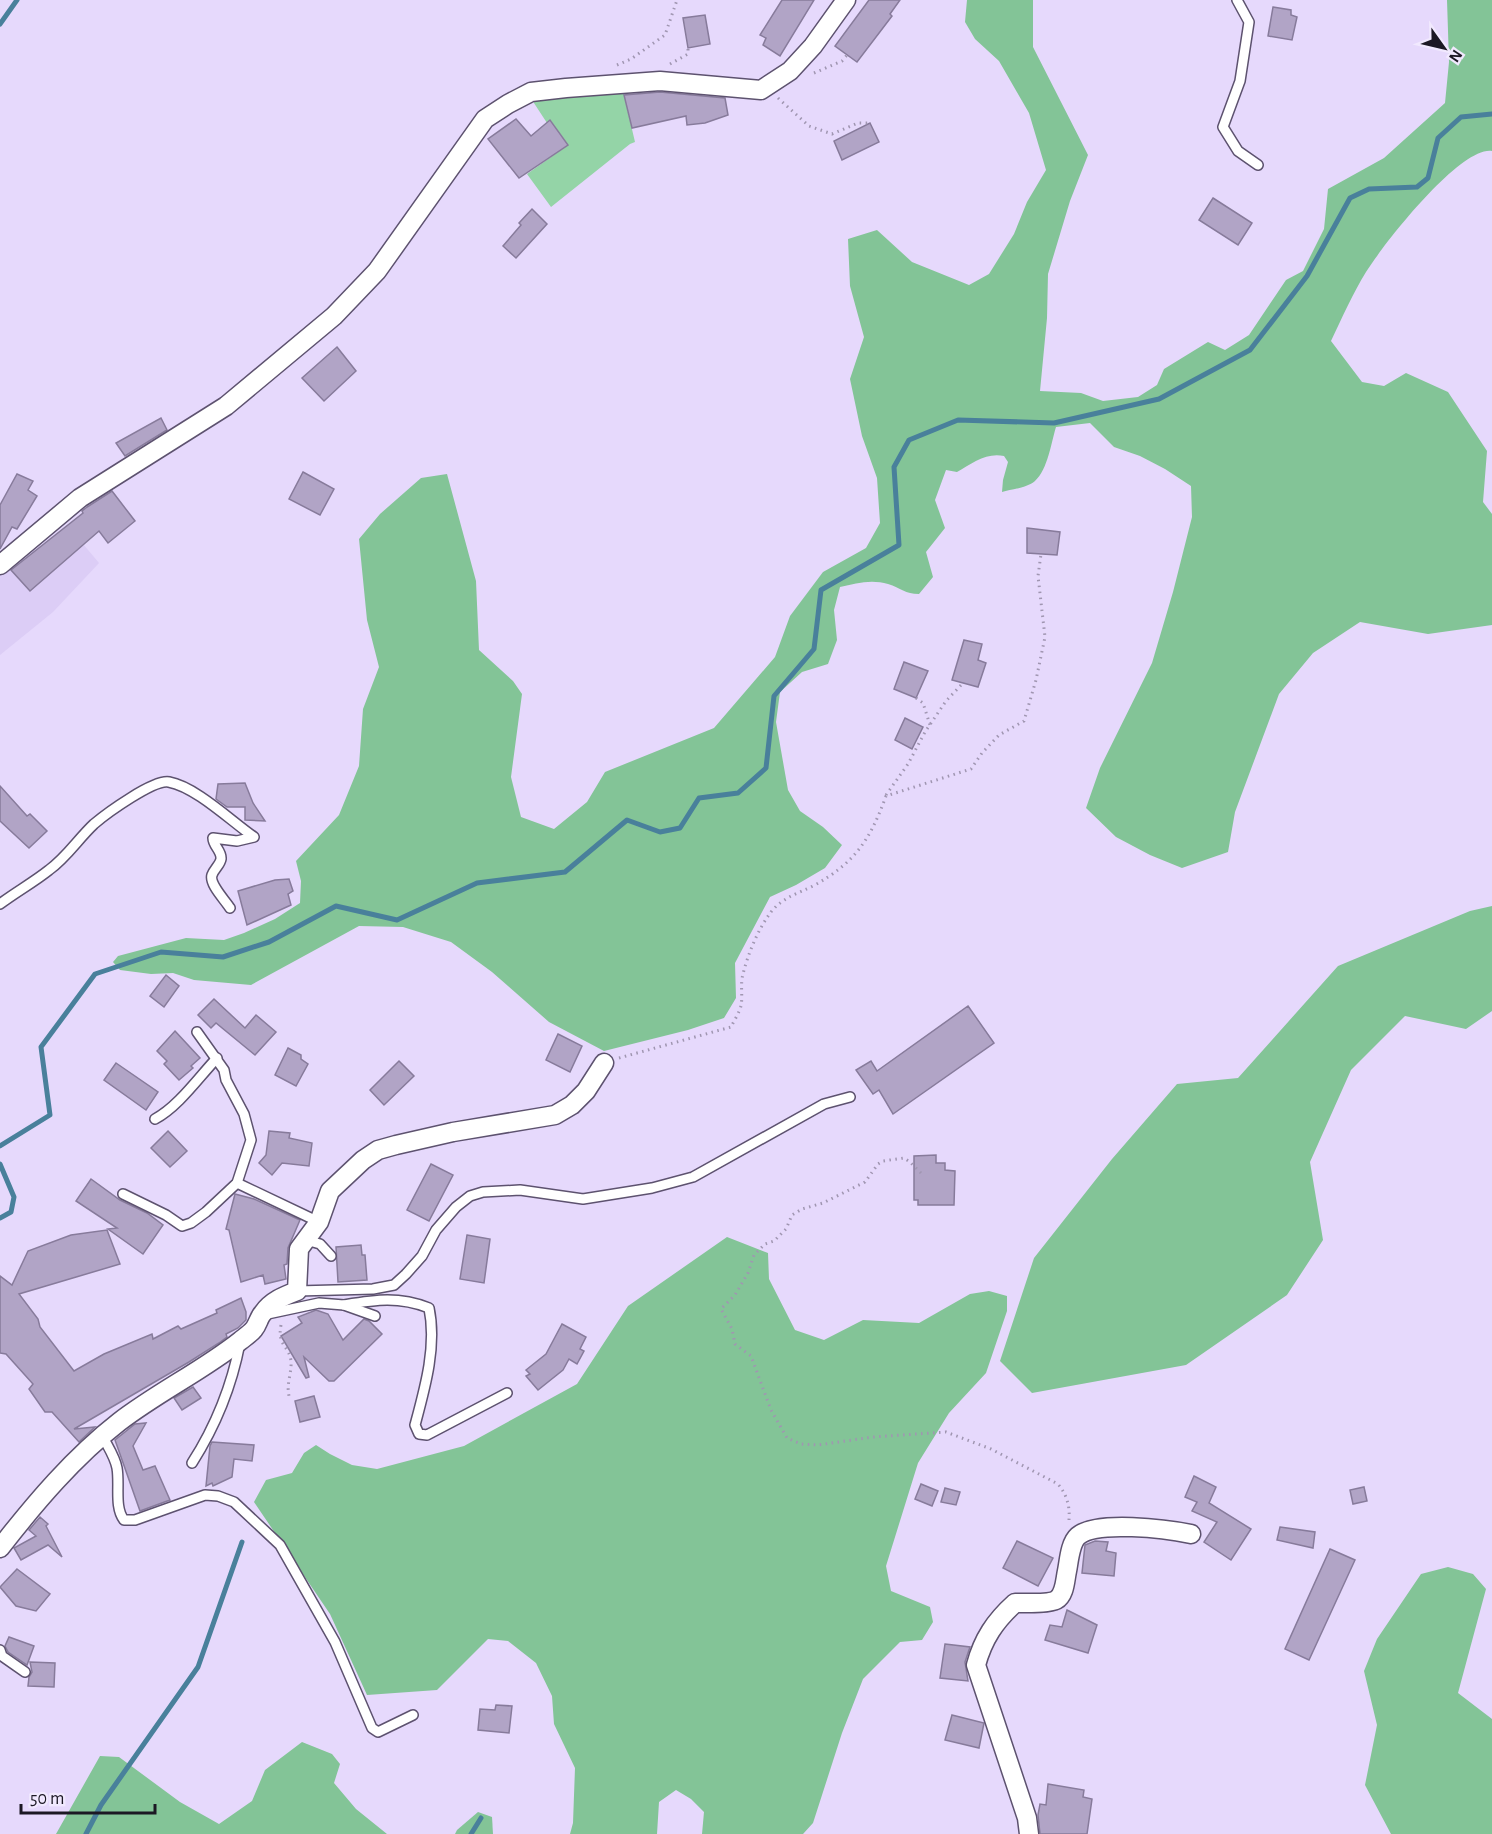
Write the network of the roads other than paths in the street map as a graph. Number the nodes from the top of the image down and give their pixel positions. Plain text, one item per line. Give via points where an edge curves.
1 (846, 0) edge
2 (1237, 0) edge
3 (1258, 165) dead end
4 (0, 565) edge
5 (0, 904) edge
6 (230, 908) dead end
7 (197, 1032) dead end
8 (217, 1058) junction
9 (604, 1063) road end
10 (850, 1097) dead end
11 (155, 1119) dead end
12 (237, 1183) junction
13 (123, 1194) dead end
14 (319, 1222) junction
15 (306, 1240) junction
16 (332, 1256) dead end
17 (297, 1291) junction
18 (344, 1305) junction
19 (261, 1316) junction
20 (375, 1316) dead end
21 (241, 1340) junction
22 (507, 1394) dead end
23 (103, 1437) junction
24 (192, 1463) dead end
25 (1191, 1534) dead end
26 (0, 1548) edge
27 (0, 1650) edge
28 (25, 1672) dead end
29 (413, 1715) dead end
30 (1029, 1834) edge

1 - 4 street via 790,71 761,90 660,81 531,92 485,119 376,271 334,316 226,406 80,498
2 - 3 lane via 1249,22 1240,81 1223,127 1238,151
5 - 6 lane via 49,870 94,824 153,785 166,781 198,795 254,837 237,841 213,837 221,861 211,881
7 - 8 lane
8 - 11 lane via 176,1103
8 - 12 lane via 244,1114 251,1140
9 - 14 street via 586,1091 555,1115 453,1132 378,1150 330,1191
10 - 17 lane via 824,1104 693,1177 652,1188 583,1199 520,1190 470,1196 436,1230 422,1256 394,1285
12 - 13 lane via 206,1212 182,1226
12 - 14 lane
14 - 15 street
15 - 16 lane via 320,1244
15 - 17 street via 299,1250
17 - 19 street via 277,1299
18 - 19 lane via 320,1304
18 - 20 lane
18 - 22 lane via 384,1299 429,1308 432,1323 426,1381 415,1425 419,1434 427,1435
19 - 21 street
21 - 23 street via 157,1394
21 - 24 lane via 236,1368 206,1442
23 - 26 street via 33,1507
23 - 29 lane via 116,1465 118,1513 124,1520 135,1520 205,1496 234,1502 280,1545 334,1642 372,1728 378,1732
25 - 30 street via 1131,1527 1089,1529 1076,1537 1061,1595 1054,1601 1015,1603 1001,1616 981,1647 976,1665
27 - 28 lane via 2,1656

